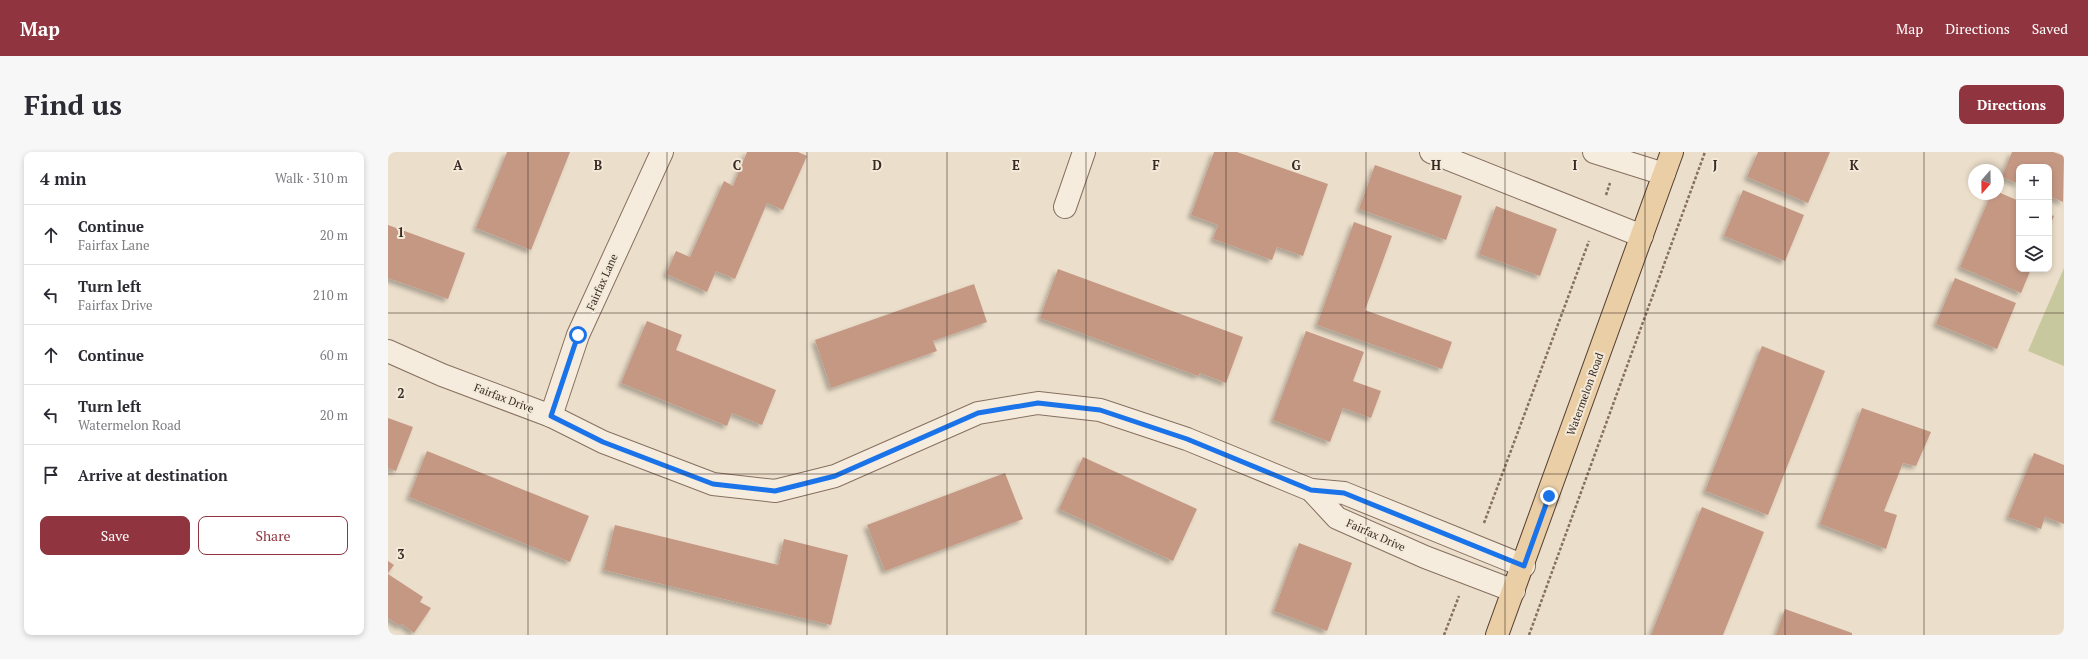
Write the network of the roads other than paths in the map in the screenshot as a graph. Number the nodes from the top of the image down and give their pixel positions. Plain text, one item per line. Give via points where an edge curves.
1 (662, 152) edge
2 (1084, 152) edge
3 (1431, 152) edge
4 (1594, 152) edge
5 (1672, 152) edge
6 (1664, 174) junction
7 (1064, 207) dead end
8 (1642, 236) junction
9 (388, 351) edge
10 (551, 416) junction
11 (1311, 490) junction
12 (1524, 566) junction
13 (1514, 591) junction
14 (1498, 635) edge

1 - 10 street, Fairfax Lane via 578,335
2 - 7 street
3 - 8 street
4 - 6 street
5 - 6 main road, Watermelon Road
6 - 8 main road, Watermelon Road
8 - 12 main road, Watermelon Road
9 - 10 street, Fairfax Drive via 442,375
10 - 11 street, Fairfax Drive via 603,442 713,484 775,491 835,476 978,413 1038,403 1100,410 1187,439
11 - 12 street via 1344,493
11 - 13 street, Fairfax Drive via 1337,518 1425,557
12 - 13 main road, Watermelon Road
13 - 14 main road, Watermelon Road

